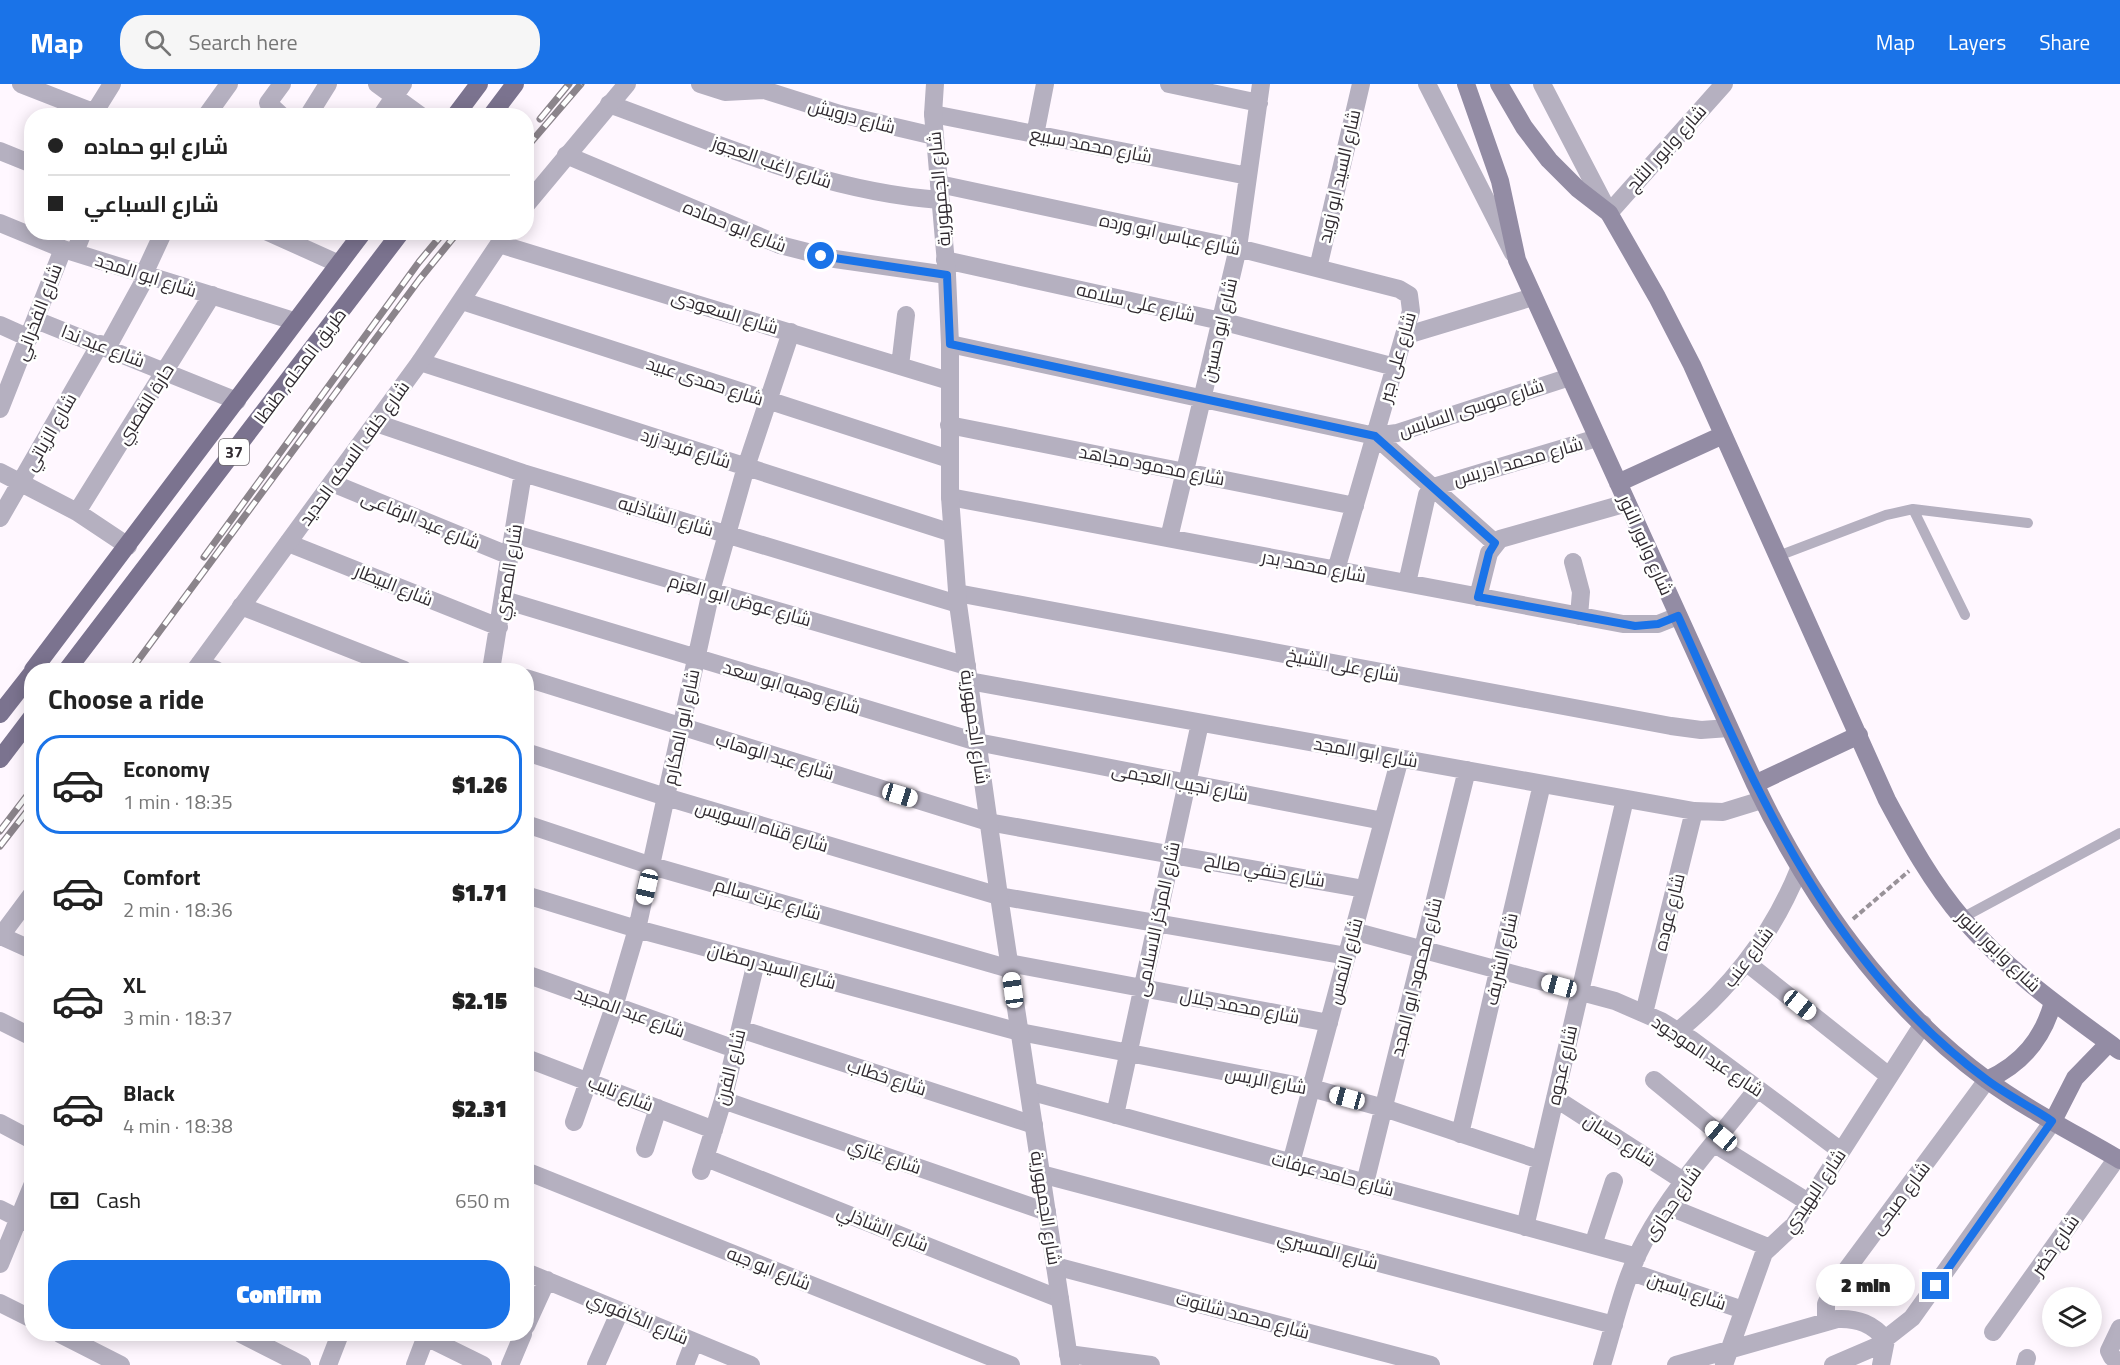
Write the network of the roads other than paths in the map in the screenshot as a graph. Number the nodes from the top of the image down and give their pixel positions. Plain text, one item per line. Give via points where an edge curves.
1 (21, 84) edge
2 (112, 84) edge
3 (229, 84) edge
4 (282, 84) edge
5 (328, 84) edge
6 (377, 84) edge
7 (479, 84) edge
8 (514, 84) edge
9 (627, 84) edge
10 (700, 84) edge
11 (935, 84) edge
12 (1045, 84) edge
13 (1169, 84) edge
14 (1261, 84) edge
15 (1361, 84) edge
16 (1427, 84) edge
17 (1466, 84) edge
18 (1499, 84) edge
19 (1542, 84) edge
20 (1713, 88) edge
21 (399, 90) edge
22 (1258, 103) junction
23 (609, 104) junction
24 (83, 108) edge
25 (101, 108) edge
26 (212, 108) edge
27 (273, 108) edge
28 (313, 108) edge
29 (387, 108) edge
30 (414, 108) edge
31 (461, 108) edge
32 (496, 108) edge
33 (933, 114) junction
34 (1035, 135) junction
35 (934, 136) junction
36 (0, 151) edge
37 (566, 155) junction
38 (24, 161) edge
39 (1248, 176) junction
40 (939, 192) junction
41 (534, 195) edge
42 (1609, 213) junction
43 (0, 223) edge
44 (24, 232) edge
45 (43, 240) edge
46 (77, 240) edge
47 (160, 240) edge
48 (286, 240) edge
49 (357, 240) edge
50 (395, 240) edge
51 (502, 240) edge
52 (509, 240) edge
53 (1238, 248) junction
54 (69, 250) junction
55 (1517, 260) junction
56 (339, 264) junction
57 (946, 268) junction
58 (1318, 268) junction
59 (146, 274) junction
60 (1399, 289) joint
61 (212, 295) junction
62 (1533, 297) junction
63 (462, 301) junction
64 (906, 315) dead end
65 (36, 320) junction
66 (294, 321) junction
67 (1221, 321) junction
68 (0, 326) edge
69 (791, 332) junction
70 (1404, 336) junction
71 (29, 338) junction
72 (950, 344) junction
73 (103, 346) junction
74 (420, 362) junction
75 (900, 366) junction
76 (1395, 368) junction
77 (166, 371) junction
78 (1570, 377) junction
79 (949, 381) junction
80 (1202, 399) junction
81 (237, 401) junction
82 (767, 401) junction
83 (1, 405) edge
84 (376, 423) junction
85 (949, 425) junction
86 (1723, 435) junction
87 (1375, 436) junction
88 (1597, 438) junction
89 (949, 459) junction
90 (746, 467) junction
91 (0, 472) edge
92 (1185, 472) junction
93 (523, 473) junction
94 (21, 482) junction
95 (332, 483) junction
96 (1618, 483) junction
97 (1433, 487) junction
98 (950, 497) junction
99 (1626, 503) junction
100 (1355, 506) junction
101 (1912, 509) junction
102 (77, 512) junction
103 (0, 518) edge
104 (2028, 523) dead end
105 (952, 533) junction
106 (514, 534) junction
107 (726, 534) junction
108 (1169, 538) junction
109 (288, 543) junction
110 (1495, 543) junction
111 (128, 546) junction
112 (510, 556) junction
113 (1778, 556) junction
114 (1573, 562) dead end
115 (1336, 570) junction
116 (1407, 583) junction
117 (711, 591) junction
118 (1478, 597) junction
119 (958, 599) junction
120 (504, 600) junction
121 (242, 606) junction
122 (1965, 615) dead end
123 (1579, 616) junction
124 (1678, 616) junction
125 (499, 627) junction
126 (696, 658) junction
127 (39, 663) edge
128 (72, 663) edge
129 (207, 663) edge
130 (386, 663) edge
131 (495, 663) edge
132 (968, 673) junction
133 (534, 681) edge
134 (24, 682) edge
135 (0, 714) edge
136 (1200, 723) junction
137 (24, 724) edge
138 (681, 727) junction
139 (1729, 728) junction
140 (1859, 735) junction
141 (7, 740) edge
142 (977, 742) junction
143 (534, 755) edge
144 (1400, 758) junction
145 (0, 759) edge
146 (1467, 770) junction
147 (1187, 784) junction
148 (1542, 784) junction
149 (1758, 792) junction
150 (666, 797) junction
151 (1625, 799) junction
152 (1694, 811) junction
153 (1383, 821) junction
154 (988, 822) junction
155 (534, 827) edge
156 (2120, 833) edge
157 (1172, 853) junction
158 (652, 866) junction
159 (1800, 869) junction
160 (1365, 889) junction
161 (999, 896) junction
162 (534, 897) edge
163 (24, 905) edge
164 (1962, 918) junction
165 (1156, 923) junction
166 (637, 929) junction
167 (1353, 931) junction
168 (1, 937) edge
169 (24, 947) edge
170 (1423, 949) junction
171 (1347, 956) junction
172 (756, 962) junction
173 (1747, 963) junction
174 (1010, 966) junction
175 (1498, 970) junction
176 (534, 977) edge
177 (1143, 988) junction
178 (1580, 991) junction
179 (2052, 1002) junction
180 (614, 1007) junction
181 (1644, 1012) junction
182 (0, 1021) edge
183 (1329, 1023) junction
184 (1923, 1024) junction
185 (740, 1029) junction
186 (1678, 1031) junction
187 (1020, 1032) junction
188 (24, 1033) edge
189 (2115, 1047) edge
190 (735, 1049) junction
191 (1128, 1054) junction
192 (534, 1061) edge
193 (1888, 1076) junction
194 (588, 1080) junction
195 (1654, 1080) dead end
196 (1987, 1080) junction
197 (1311, 1088) junction
198 (1757, 1089) junction
199 (1029, 1091) junction
200 (1555, 1098) junction
201 (723, 1100) junction
202 (658, 1108) junction
203 (1384, 1108) junction
204 (1115, 1115) junction
205 (2052, 1121) junction
206 (574, 1122) dead end
207 (0, 1123) edge
208 (1034, 1125) junction
209 (714, 1130) junction
210 (1460, 1134) junction
211 (24, 1136) edge
212 (1718, 1140) junction
213 (645, 1149) dead end
214 (1841, 1151) junction
215 (2118, 1159) edge
216 (1540, 1160) junction
217 (1291, 1163) junction
218 (703, 1164) joint
219 (534, 1174) edge
220 (1041, 1174) junction
221 (1614, 1181) dead end
222 (1685, 1182) junction
223 (1365, 1183) junction
224 (1808, 1202) junction
225 (1666, 1206) junction
226 (0, 1209) edge
227 (1047, 1212) junction
228 (24, 1221) edge
229 (24, 1224) edge
230 (1525, 1227) junction
231 (1593, 1245) junction
232 (1768, 1247) junction
233 (0, 1264) edge
234 (1634, 1264) junction
235 (1055, 1266) junction
236 (534, 1275) edge
237 (547, 1280) junction
238 (1060, 1299) junction
239 (0, 1303) edge
240 (534, 1308) edge
241 (1743, 1310) junction
242 (620, 1311) junction
243 (24, 1315) edge
244 (1826, 1322) junction
245 (1614, 1325) junction
246 (2120, 1328) edge
247 (1993, 1332) dead end
248 (1886, 1340) junction
249 (74, 1341) edge
250 (255, 1341) edge
251 (337, 1341) edge
252 (421, 1341) edge
253 (435, 1341) edge
254 (521, 1341) edge
255 (694, 1342) junction
256 (1727, 1357) edge
257 (1069, 1360) edge
258 (2119, 1362) edge
259 (121, 1365) edge
260 (302, 1365) edge
261 (328, 1365) edge
262 (415, 1365) edge
263 (483, 1365) edge
264 (510, 1365) edge
265 (596, 1365) edge
266 (685, 1365) edge
267 (751, 1365) edge
268 (1011, 1365) edge
269 (1151, 1365) edge
270 (1431, 1365) edge
271 (1602, 1365) edge
272 (1676, 1365) edge
273 (1833, 1365) edge
274 (1881, 1365) edge

1 - 24 street
2 - 25 street
3 - 26 street
4 - 27 street via 268,103
5 - 28 street
6 - 21 street
7 - 31 main road
8 - 32 main road
9 - 23 street
10 - 35 street, شارع درويش via 725,92 764,90 840,114
11 - 33 street, شارع الجمهورية
12 - 34 street
13 - 22 street
14 - 22 street, شارع ابو حسين
15 - 58 street, شارع السيد ابو زويد
16 - 55 street, شارع وابور النور
17 - 55 main road via 1500,181
18 - 42 main road via 1524,127 1550,160
19 - 42 street, شارع وابور النور
20 - 42 street, شارع وابور الثلج
21 - 29 street
21 - 30 street
22 - 39 street, شارع ابو حسين
23 - 37 street
23 - 40 street, شارع راغب العجوز via 836,184 902,197
33 - 34 street, شارع محمد سبيع
33 - 35 street, شارع الجمهورية
34 - 39 street, شارع محمد سبيع
35 - 40 street, شارع الجمهورية
36 - 38 street
37 - 41 street
37 - 57 street, شارع ابو حماده via 780,245 835,259
39 - 53 street, شارع ابو حسين
40 - 53 street, شارع عباس ابو ورده
40 - 57 street, شارع الجمهورية
42 - 86 main road, شارع وابور النور via 1657,297
43 - 44 street, شارع ابو المجد
45 - 54 street, شارع ابو المجد
46 - 54 street, شارع الفخراني
47 - 59 street, شارع الزياتي
48 - 56 street
49 - 56 main road, طريق المحله, طنطا / 37
50 - 128 main road, طريق المحله, طنطا / 37
51 - 63 street, شارع خلف السكه الحديد
52 - 69 street, شارع السعودى
53 - 58 street, شارع عباس ابو ورده
53 - 67 street, شارع ابو حسين
54 - 59 street, شارع ابو المجد
54 - 65 street, شارع الفخراني
55 - 62 main road, شارع وابور النور
56 - 66 main road, طريق المحله, طنطا / 37
57 - 67 street, شارع على سلامه
57 - 72 street, شارع الجمهورية
58 - 60 street, شارع عباس ابو ورده
59 - 61 street, شارع ابو المجد
59 - 73 street, شارع الزياتي
60 - 70 street, شارع على جبر via 1409,295 1412,305
61 - 66 street, شارع ابو المجد
61 - 77 street, حارة القصبي
62 - 70 street
62 - 78 main road, شارع وابور النور
63 - 74 street, شارع خلف السكه الحديد
63 - 82 street, شارع حمدى عبيد
64 - 75 street
65 - 71 street, شارع الفخراني
65 - 73 street, شارع عيد ندا
66 - 81 main road, طريق المحله, طنطا / 37
67 - 76 street, شارع على سلامه
67 - 80 street, شارع ابو حسين
68 - 71 street
69 - 75 street, شارع السعودى
69 - 82 street, شارع ابو المكارم
70 - 76 street, شارع على جبر
71 - 83 street, شارع الفخراني
72 - 79 street, شارع الجمهورية
72 - 80 street, شارع موسى السايس
73 - 77 street, شارع عيد ندا
73 - 94 street, شارع الزياتي
74 - 84 street, شارع خلف السكه الحديد
74 - 90 street, شارع فريد زرد
75 - 79 street, شارع السعودى
76 - 87 street, شارع على جبر
77 - 81 street, شارع عيد ندا
77 - 102 street, حارة القصبي
78 - 87 street, شارع موسى السايس via 1397,433
78 - 88 main road, شارع وابور النور
79 - 85 street, شارع الجمهورية
80 - 87 street, شارع موسى السايس
80 - 92 street, شارع ابو حسين
81 - 111 main road, طريق المحله, طنطا / 37
82 - 89 street, شارع حمدى عبيد
82 - 90 street, شارع ابو المكارم
84 - 93 street, شارع الشاذليه
84 - 95 street, شارع خلف السكه الحديد
85 - 89 street, شارع الجمهورية
85 - 92 street, شارع محمود مجاهد
86 - 96 main road
86 - 113 main road, شارع وابور النور
87 - 97 street
87 - 100 street, شارع على جبر
88 - 96 main road, شارع وابور النور
88 - 97 street, شارع محمد ادريس
89 - 98 street, شارع الجمهورية
90 - 105 street, شارع فريد زرد
90 - 107 street, شارع ابو المكارم
91 - 94 street
92 - 100 street, شارع محمود مجاهد
92 - 108 street, شارع ابو حسين
93 - 106 street, شارع المصري
93 - 107 street, شارع الشاذليه
94 - 102 street
94 - 103 street, شارع الزياتي
95 - 109 street, شارع خلف السكه الحديد
95 - 112 street, شارع عيد الرفاعى
96 - 99 main road, شارع وابور النور
97 - 110 street
97 - 116 street, شارع محمد ادريس via 1427,495
98 - 105 street, شارع الجمهورية
98 - 108 street, شارع محمد بدر
99 - 110 street via 1510,535
99 - 124 main road, شارع وابور النور
100 - 115 street, شارع على جبر
101 - 104 lane
101 - 113 lane
101 - 122 lane
102 - 111 street
105 - 119 street, شارع الجمهورية
106 - 112 street, شارع المصري
106 - 117 street, شارع عوض ابو العزم
107 - 117 street, شارع ابو المكارم
107 - 119 street, شارع الشاذليه
108 - 115 street, شارع محمد بدر
109 - 121 street, شارع خلف السكه الحديد
109 - 125 street, شارع البيطار
110 - 118 street
111 - 127 main road, طريق المحله, طنطا / 37
112 - 120 street, شارع المصري
113 - 140 main road, شارع وابور النور
114 - 123 street via 1581,592
115 - 116 street, شارع محمد بدر
116 - 118 street, شارع محمد بدر
117 - 126 street, شارع ابو المكارم
117 - 132 street, شارع عوض ابو العزم
118 - 123 street, شارع محمد بدر
119 - 132 street, شارع الجمهورية
119 - 139 street, شارع على الشيخ via 1671,726
120 - 125 street, شارع المصري
120 - 126 street, شارع وهبه ابو سعد
121 - 129 street, شارع خلف السكه الحديد
121 - 130 street
123 - 124 street, شارع محمد بدر via 1635,626 1658,624
124 - 139 main road, شارع وابور النور
125 - 131 street, شارع المصري
126 - 138 street, شارع ابو المكارم
126 - 142 street, شارع وهبه ابو سعد
132 - 136 street, شارع ابو المجد
132 - 142 street, شارع الجمهورية
133 - 138 street, شارع عبد الوهاب
134 - 135 main road, طريق المحله, طنطا / 37
136 - 144 street, شارع ابو المجد
136 - 147 street, شارع المركز الاسلامى
137 - 141 main road
138 - 150 street, شارع ابو المكارم
138 - 154 street, شارع عبد الوهاب
139 - 149 main road, شارع وابور النور
140 - 149 main road
140 - 164 main road, شارع وابور النور via 1887,800 1921,861
141 - 145 main road
142 - 147 street, شارع نجيب العجمى
142 - 154 street, شارع الجمهورية
143 - 150 street, شارع قناه السويس
144 - 146 street, شارع ابو المجد
144 - 153 street, شارع النمس
146 - 148 street, شارع ابو المجد
146 - 170 street, شارع محمود ابو المجد
147 - 153 street, شارع نجيب العجمى
147 - 157 street, شارع المركز الاسلامى
148 - 151 street, شارع ابو المجد
148 - 175 street, شارع الشريف
149 - 152 street, شارع ابو المجد via 1723,812
149 - 159 main road, شارع وابور النور
150 - 158 street, شارع ابو المكارم
150 - 161 street, شارع قناه السويس
151 - 152 street, شارع ابو المجد
151 - 178 street, شارع عجوه
152 - 181 street, شارع عوده
153 - 160 street, شارع النمس
154 - 157 street, شارع حنفي صالح
154 - 161 street, شارع الجمهورية
155 - 158 street, شارع عزت سالم
156 - 164 lane
157 - 160 street, شارع حنفي صالح
157 - 165 street, شارع المركز الاسلامى
158 - 166 street, شارع ابو المكارم
158 - 174 street, شارع عزت سالم
159 - 173 street, شارع عنب via 1777,917
159 - 184 main road, شارع وابور النور via 1841,930
160 - 167 street, شارع النمس
161 - 165 street, شارع قناه السويس
161 - 174 street, شارع الجمهورية
162 - 166 street, شارع السيد رمضان
163 - 168 street
164 - 179 main road, شارع وابور النور
165 - 171 street, شارع قناه السويس
165 - 177 street, شارع المركز الاسلامى
166 - 172 street, شارع السيد رمضان
166 - 180 street, شارع ابو المكارم
167 - 170 street, شارع عبد الموجود
167 - 171 street, شارع النمس
168 - 169 street
170 - 175 street, شارع عبد الموجود
170 - 203 street, شارع محمود ابو المجد
171 - 183 street, شارع النمس
172 - 185 street, شارع الفرن
172 - 187 street, شارع السيد رمضان
173 - 186 street, شارع عنب
173 - 193 street
174 - 177 street, شارع محمد جلال
174 - 187 street, شارع الجمهورية
175 - 178 street, شارع عبد الموجود
175 - 210 street, شارع الشريف
176 - 180 street, شارع عبد المجيد
177 - 183 street, شارع محمد جلال
177 - 191 street, شارع المركز الاسلامى
178 - 181 street, شارع عبد الموجود
178 - 200 street, شارع عجوه
179 - 189 main road, شارع وابور النور
179 - 196 main road via 2042,1030 2025,1055
180 - 190 street, شارع عبد المجيد
180 - 194 street, شارع ابو المكارم
181 - 186 street, شارع عبد الموجود
182 - 188 street
183 - 197 street, شارع النمس
184 - 193 street, شارع البهيدي
184 - 196 main road, شارع وابور النور
185 - 190 street, شارع الفرن
185 - 208 street, شارع خطاب
186 - 198 street, شارع عبد الموجود
187 - 191 street, شارع الريس
187 - 199 street, شارع الجمهورية
189 - 205 main road via 2075,1078
190 - 201 street, شارع الفرن
191 - 197 street, شارع الريس
191 - 204 street, شارع المركز الاسلامى
192 - 194 street, شارع تايب
193 - 214 street, شارع البهيدي
194 - 202 street, شارع تايب
194 - 206 street, شارع ابو المكارم
195 - 212 street
196 - 205 main road, شارع وابور النور
196 - 244 street, شارع صبحى via 1833,1288 1826,1304
197 - 203 street, شارع الريس
197 - 217 street, شارع النمس
198 - 212 street, شارع حجازى
198 - 214 street, شارع عبد الموجود
199 - 204 street, شارع حامد عرفات
199 - 208 street, شارع الجمهورية
200 - 216 street, شارع عجوه
200 - 222 street, شارع حسان
201 - 209 street, شارع الفرن
201 - 227 street, شارع غازي
202 - 209 street, شارع تايب
202 - 213 street
203 - 210 street, شارع الريس
203 - 223 street, شارع محمود ابو المجد
204 - 217 street, شارع حامد عرفات
205 - 215 main road, شارع وابور النور
205 - 248 street via 1923,1305
207 - 211 street
208 - 220 street, شارع الجمهورية
209 - 218 street, شارع الفرن
210 - 216 street, شارع الريس
212 - 222 street, شارع حجازى
212 - 224 street
214 - 224 street, شارع البهيدي
215 - 247 street, شارع خضر
216 - 230 street, شارع عجوه
217 - 223 street, شارع حامد عرفات
218 - 238 street, شارع الشاذلي
219 - 268 street, شارع ابو جبه
220 - 227 street, شارع الجمهورية
220 - 245 street, شارع المسيري
221 - 231 street
222 - 225 street, شارع حجازى
223 - 230 street, شارع حامد عرفات
224 - 232 street, شارع البهيدي via 1790,1231
225 - 232 street
225 - 234 street, شارع حجازى
226 - 228 street
227 - 235 street, شارع الجمهورية
229 - 233 street
230 - 231 street, شارع حامد عرفات
231 - 234 street, شارع حامد عرفات
232 - 241 street, شارع البهيدي
234 - 241 street, شارع ياسين
234 - 245 street, شارع حجازى
235 - 238 street, شارع الجمهورية
235 - 270 street, شارع محمد شلتوت
236 - 237 street, شارع الكافوري
237 - 240 street
237 - 242 street, شارع الكافوري
238 - 257 street, شارع الجمهورية
239 - 243 street
241 - 256 street, شارع البهيدي
242 - 255 street, شارع الكافوري
242 - 265 street
244 - 248 street via 1859,1320 1879,1331
244 - 256 street
245 - 271 street, شارع حجازى
246 - 258 street via 2109,1351
248 - 273 street
248 - 274 street
249 - 259 street
250 - 260 street
251 - 261 street
252 - 262 street
253 - 263 street
254 - 264 street
255 - 266 street
255 - 267 street, شارع الكافوري
256 - 272 street
257 - 269 street

